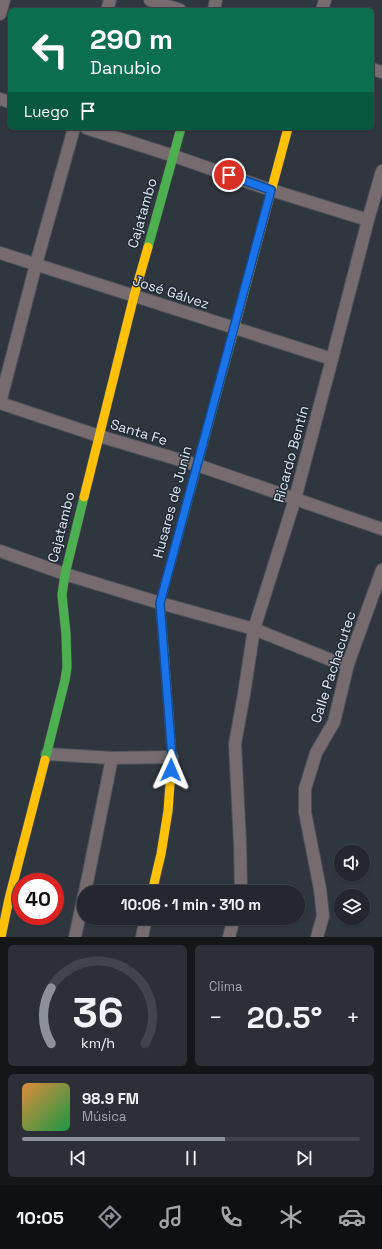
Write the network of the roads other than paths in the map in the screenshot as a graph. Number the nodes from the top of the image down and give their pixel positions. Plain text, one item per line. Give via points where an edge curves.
1 (4, 0) edge
2 (150, 0) edge
3 (174, 8) edge
4 (0, 14) edge
5 (73, 130) edge
6 (92, 130) edge
7 (181, 130) edge
8 (287, 130) edge
9 (174, 156) junction
10 (382, 171) edge
11 (271, 190) junction
12 (368, 220) junction
13 (0, 253) edge
14 (36, 264) junction
15 (134, 296) junction
16 (234, 328) junction
17 (332, 359) junction
18 (0, 403) edge
19 (99, 436) junction
20 (197, 465) junction
21 (295, 499) junction
22 (382, 529) edge
23 (0, 551) edge
24 (382, 570) edge
25 (65, 574) junction
26 (160, 603) junction
27 (254, 629) junction
28 (348, 664) junction
29 (47, 754) junction
30 (172, 757) junction
31 (112, 758) junction
32 (86, 885) edge
33 (154, 885) edge
34 (240, 885) edge
35 (5, 897) edge
36 (77, 925) edge
37 (145, 925) edge
38 (232, 925) edge
39 (1, 937) edge
40 (75, 937) edge
41 (142, 937) edge
42 (229, 937) edge
43 (317, 937) edge

1 - 4 street
2 - 3 street
5 - 14 street
6 - 9 street
7 - 9 street, Cajatambo
8 - 11 street, Husares de Junin
9 - 11 street
9 - 15 street, Cajatambo
10 - 12 street, Ricardo Bentín
11 - 12 street
11 - 16 street, Husares de Junin
12 - 17 street, Ricardo Bentín
13 - 14 street, José Gálvez
14 - 15 street, José Gálvez
14 - 18 street
15 - 16 street, José Gálvez
15 - 19 street, Cajatambo
16 - 17 street, José Gálvez
16 - 20 street, Husares de Junin
17 - 21 street, Ricardo Bentín
18 - 19 street, Santa Fe
19 - 20 street, Santa Fe
19 - 25 street, Cajatambo
20 - 21 street, Santa Fe
20 - 26 street, Husares de Junin
21 - 22 street, Santa Fe
21 - 27 street, Ricardo Bentín
23 - 25 street
24 - 28 street, Calle Pachacutec
25 - 26 street
25 - 29 street, Cajatambo via 62,595 66,634 65,680
26 - 27 street
26 - 30 street, Husares de Junin
27 - 28 street via 331,660
27 - 34 street, Ricardo Bentín via 235,744
28 - 43 street, Calle Pachacutec via 334,722 316,752 305,789 305,812 323,916
29 - 31 street
29 - 35 street, Cajatambo
30 - 31 street
30 - 33 street, Husares de Junin via 168,812
31 - 32 street
35 - 39 street, Cajatambo
36 - 40 street
37 - 41 street
38 - 42 street

